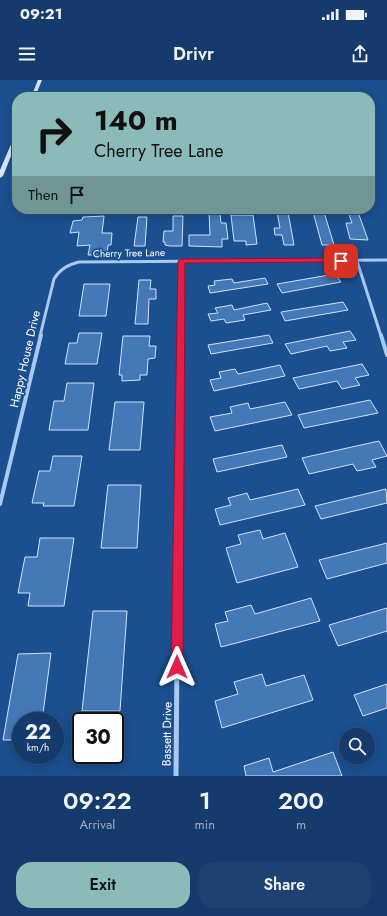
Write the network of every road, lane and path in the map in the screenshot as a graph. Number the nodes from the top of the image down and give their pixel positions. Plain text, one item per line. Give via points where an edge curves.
1 (40, 80) edge
2 (34, 92) edge
3 (12, 147) edge
4 (0, 176) edge
5 (387, 260) edge
6 (181, 261) junction
7 (357, 261) junction
8 (64, 267) joint
9 (387, 355) edge
10 (0, 504) edge
11 (176, 776) edge

1 - 2 main road
3 - 4 main road
5 - 7 street, Cherry Tree Lane
6 - 7 street, Cherry Tree Lane
6 - 8 street, Cherry Tree Lane via 79,262
6 - 11 street, Bassett Drive
7 - 9 street
8 - 10 street, Happy House Drive via 54,279

